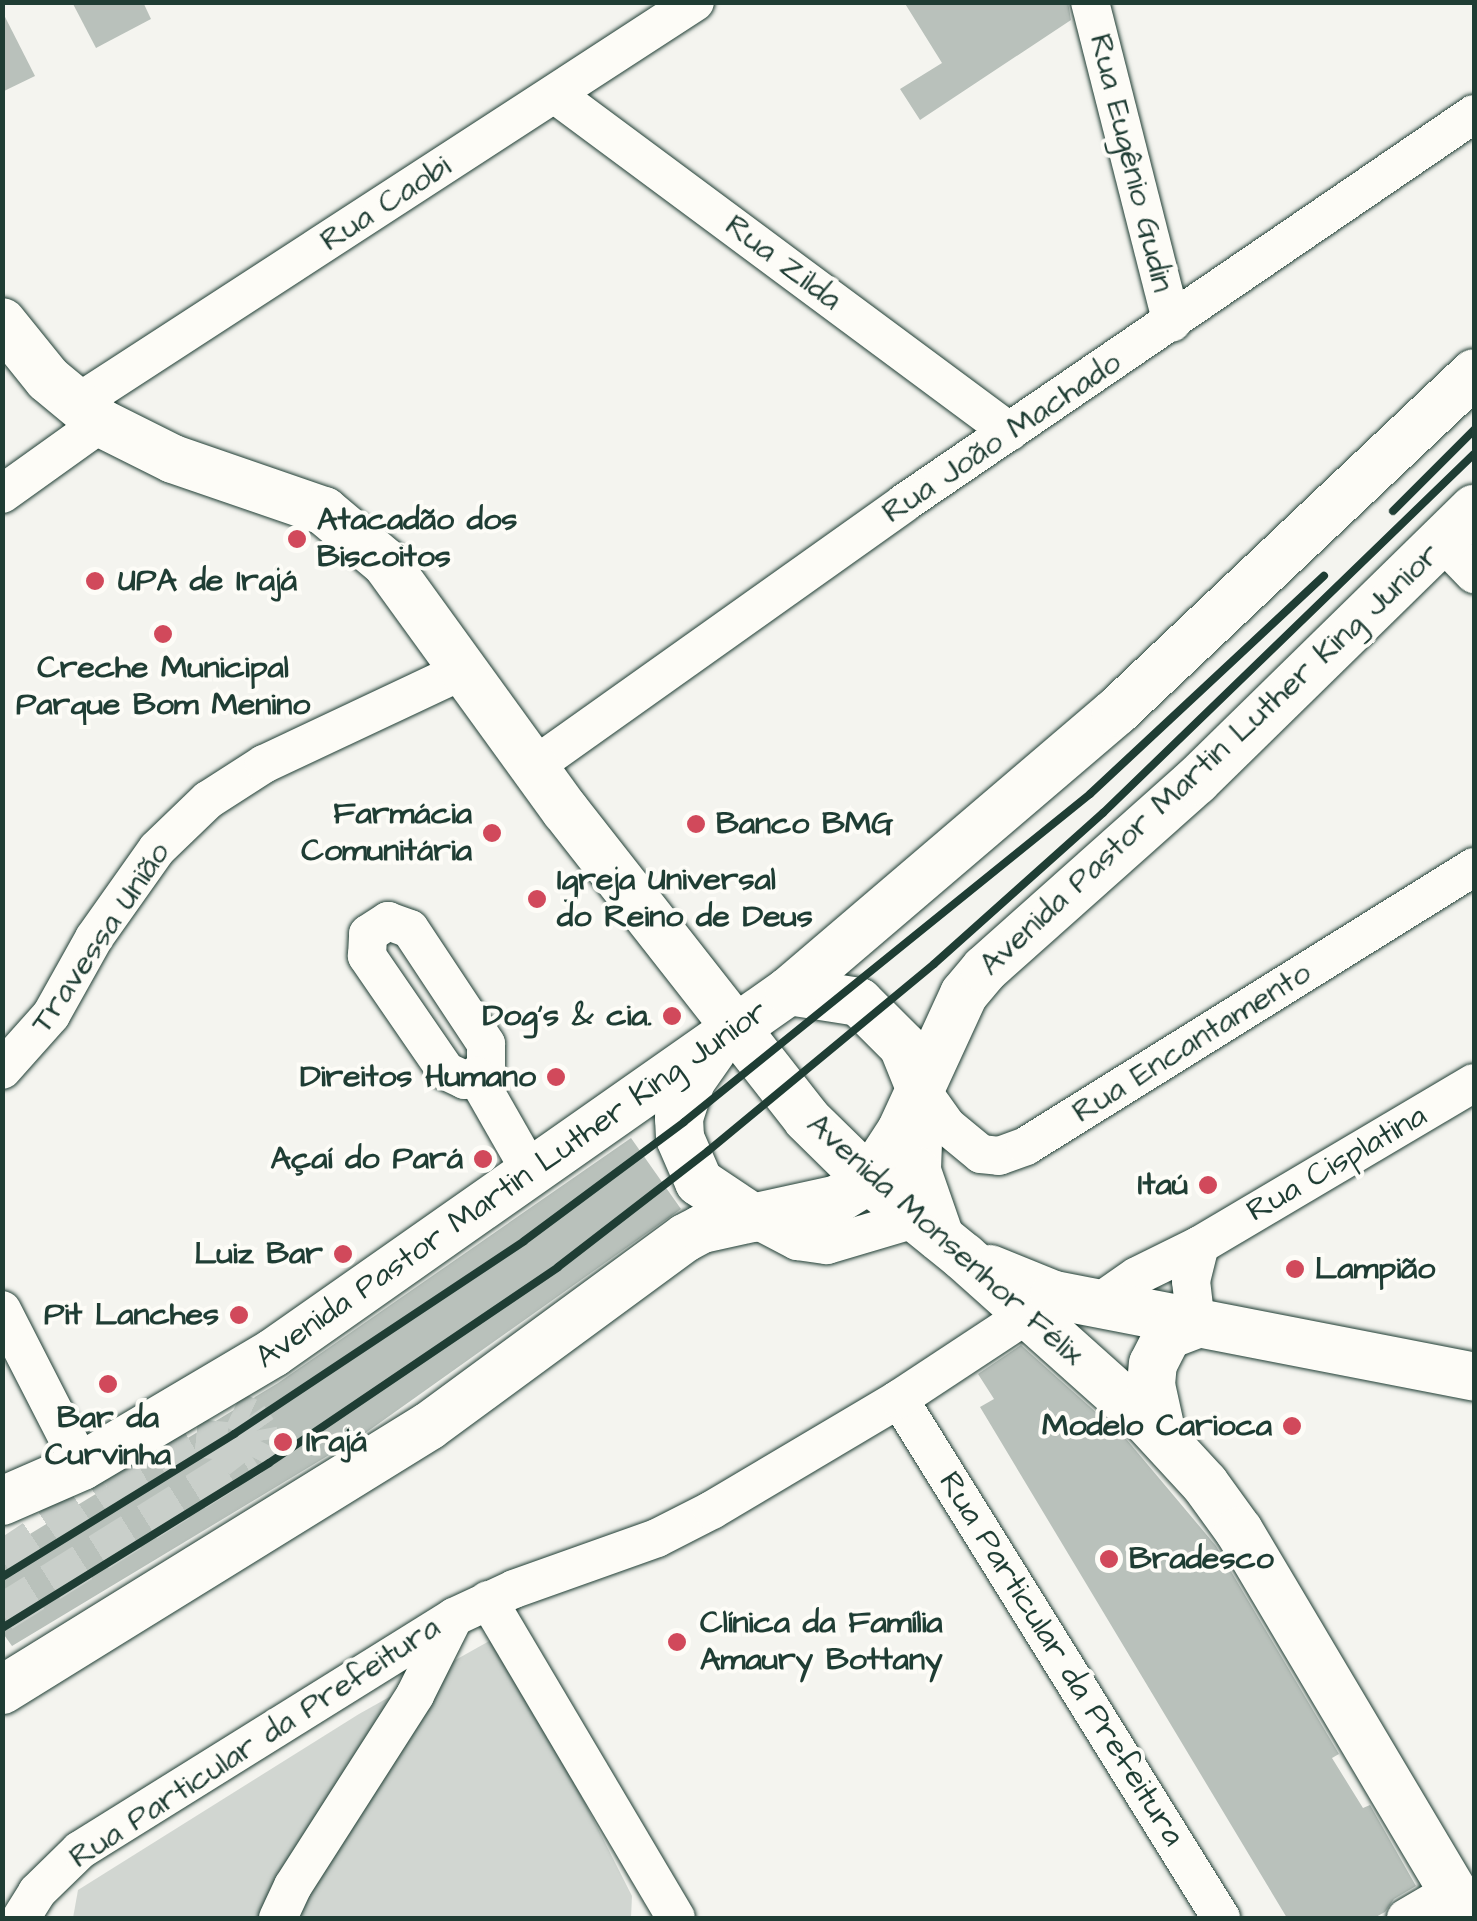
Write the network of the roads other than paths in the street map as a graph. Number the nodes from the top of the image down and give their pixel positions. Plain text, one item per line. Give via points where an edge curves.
1 (695, 2) edge
2 (1090, 2) edge
3 (556, 95) junction
4 (1474, 114) edge
5 (2, 322) edge
6 (1172, 323) junction
7 (1474, 373) edge
8 (89, 413) junction
9 (1010, 432) junction
10 (2, 494) edge
11 (1464, 542) edge
12 (466, 669) junction
13 (533, 766) junction
14 (1474, 867) edge
15 (790, 991) junction
16 (726, 1038) junction
17 (2, 1070) edge
18 (476, 1076) dead end
19 (1474, 1084) edge
20 (920, 1088) junction
21 (532, 1174) junction
22 (869, 1180) junction
23 (753, 1218) junction
24 (941, 1238) junction
25 (1200, 1245) junction
26 (1098, 1303) junction
27 (2, 1310) edge
28 (1025, 1316) junction
29 (1182, 1329) junction
30 (1474, 1377) edge
31 (899, 1399) junction
32 (1162, 1435) junction
33 (82, 1466) junction
34 (2, 1501) edge
35 (488, 1600) junction
36 (454, 1617) junction
37 (2, 1690) edge
38 (1461, 1905) edge
39 (21, 1918) edge
40 (278, 1918) edge
41 (676, 1918) edge
42 (1221, 1918) edge
43 (1406, 1918) edge

1 - 3 street, Rua Caobi
2 - 6 street, Rua Eugênio Gudin
3 - 8 street, Rua Caobi
3 - 9 street, Rua Zilda
4 - 6 street, Rua João Machado
5 - 8 main road, Avenida Monsenhor Félix via 24,353
6 - 9 street, Rua João Machado
7 - 15 main road, Avenida Pastor Martin Luther King Junior via 1116,712
8 - 10 street, Rua Caobi
8 - 12 main road, Avenida Monsenhor Félix via 173,459 289,496 337,520 386,563
9 - 13 street, Rua João Machado
11 - 20 main road, Avenida Pastor Martin Luther King Junior via 985,970 964,994
12 - 13 main road, Avenida Monsenhor Félix
12 - 17 street, Travessa União via 264,764 195,811 148,863 94,938 51,1015
13 - 16 main road, Avenida Monsenhor Félix
14 - 20 street, Rua Encantamento via 1026,1146 982,1154 946,1126
15 - 16 main road, Avenida Pastor Martin Luther King Junior
15 - 20 main road via 859,1002 903,1046
16 - 21 main road, Avenida Pastor Martin Luther King Junior
16 - 22 main road, Avenida Monsenhor Félix
16 - 23 main road via 691,1081 680,1138 699,1182
18 - 21 street
19 - 25 street, Rua Cisplatina
20 - 22 main road, Avenida Pastor Martin Luther King Junior
20 - 24 main road via 917,1171
21 - 33 main road, Avenida Pastor Martin Luther King Junior via 327,1317 212,1407
22 - 23 main road via 838,1199
22 - 24 main road, Avenida Monsenhor Félix
23 - 24 street via 797,1242
23 - 37 main road via 702,1230 674,1245 429,1426
24 - 26 main road via 1036,1290
24 - 28 main road, Avenida Monsenhor Félix
25 - 26 street, Rua Cisplatina
25 - 29 street
26 - 29 main road
27 - 33 street
28 - 29 main road
28 - 31 street, Rua Particular da Prefeitura
28 - 32 main road, Avenida Monsenhor Félix
29 - 30 main road
29 - 32 main road via 1153,1364 1150,1386
31 - 35 street, Rua Particular da Prefeitura via 657,1538
31 - 42 street, Rua Particular da Prefeitura
32 - 38 main road, Avenida Monsenhor Félix via 1239,1531
33 - 34 main road, Avenida Pastor Martin Luther King Junior
35 - 36 street, Rua Particular da Prefeitura
35 - 41 street
36 - 39 street, Rua Particular da Prefeitura via 80,1850
36 - 40 street, Rua Particular da Prefeitura via 416,1696
38 - 43 street

